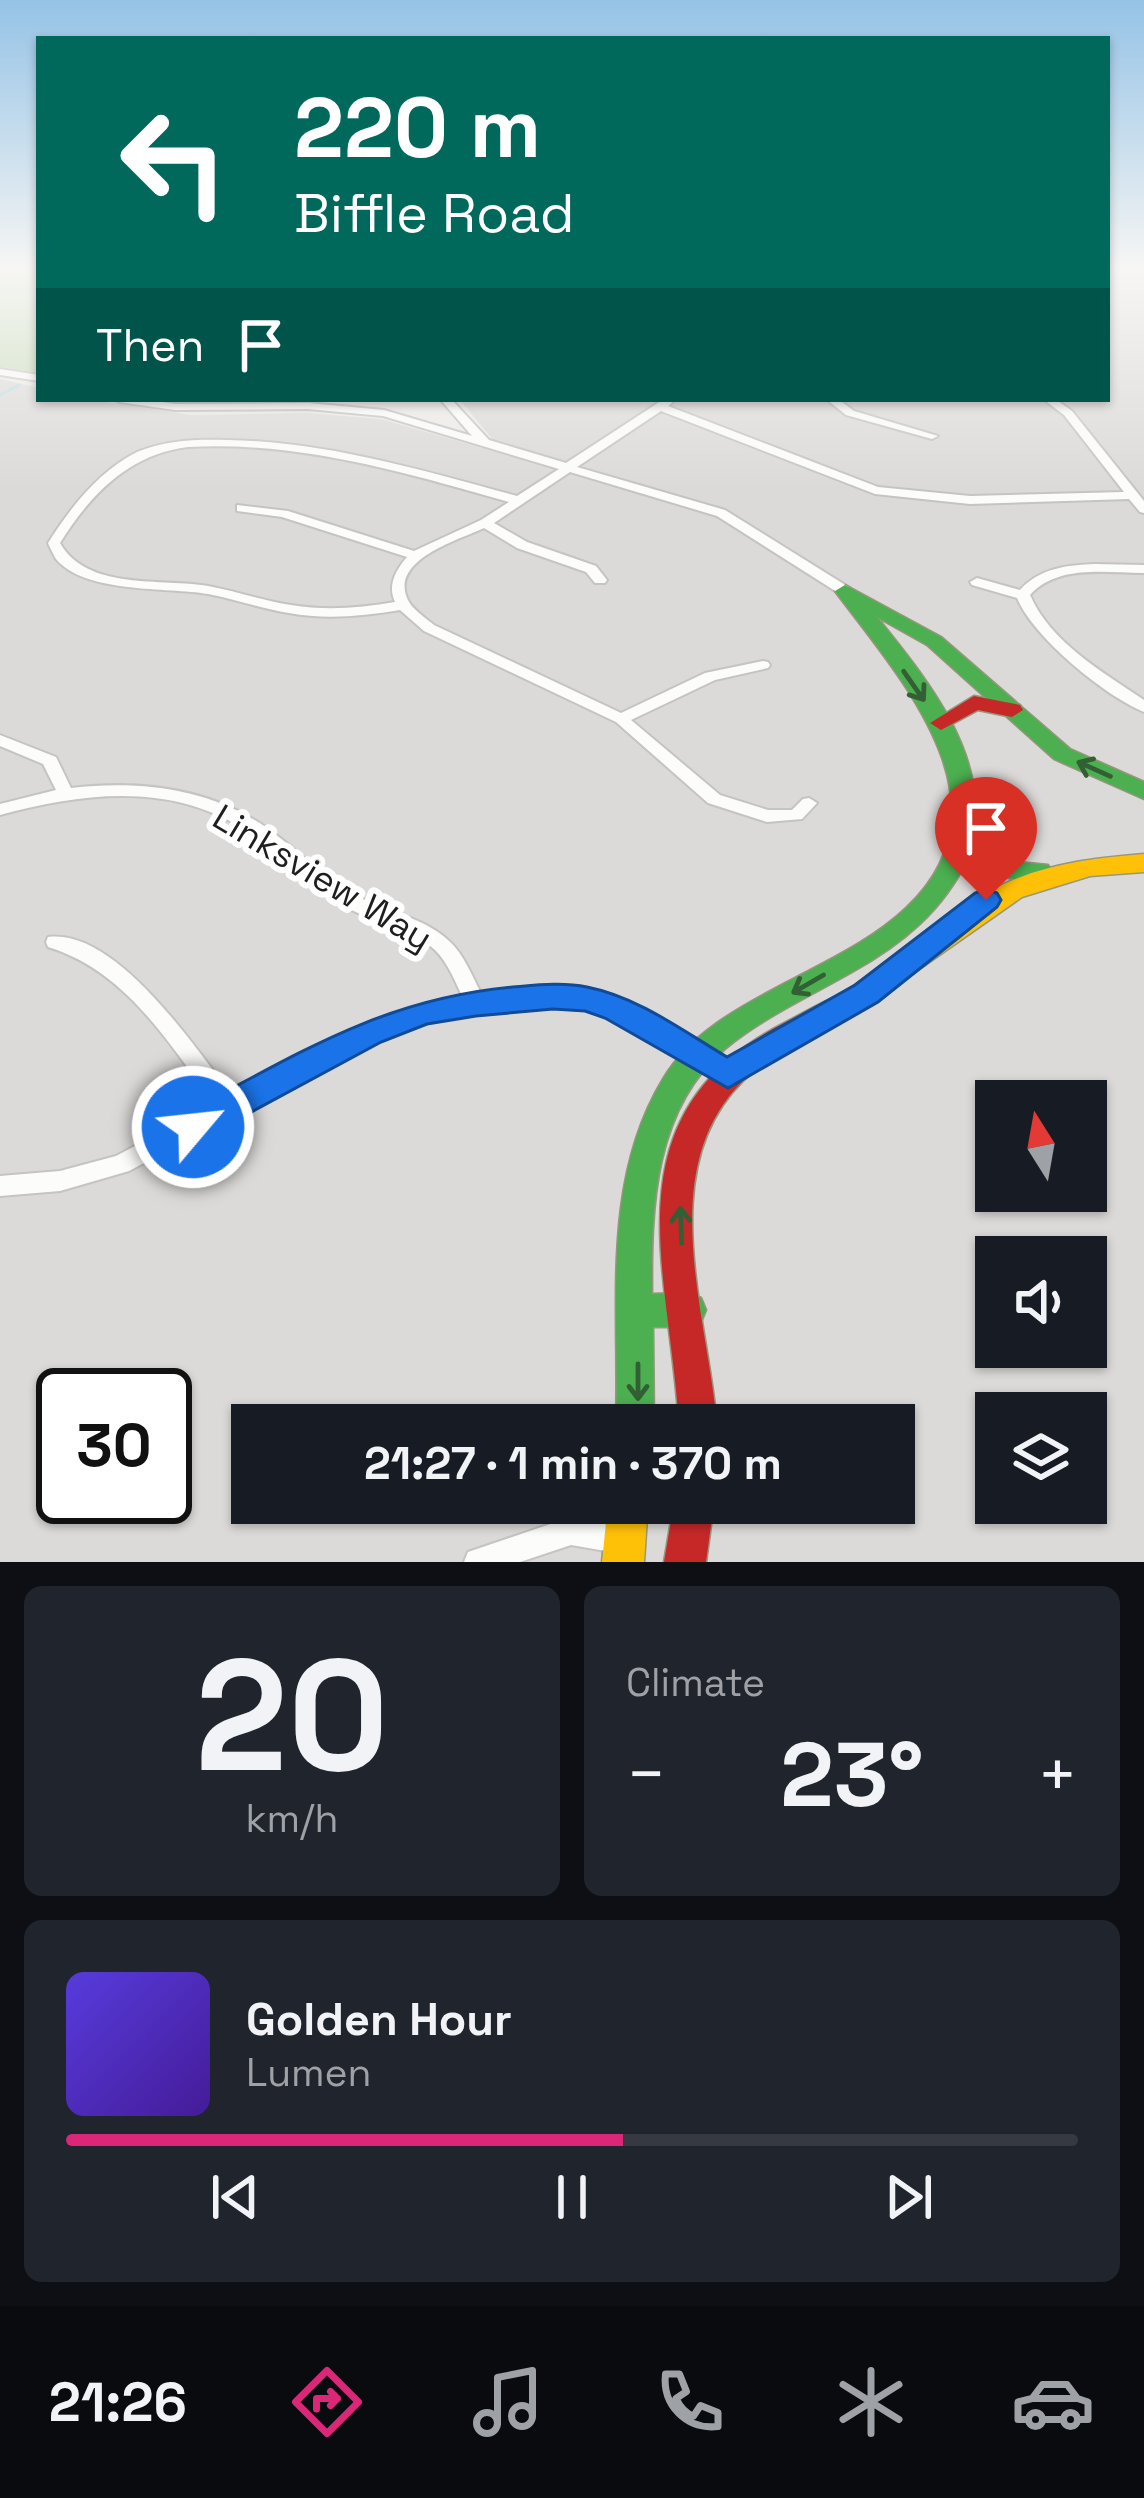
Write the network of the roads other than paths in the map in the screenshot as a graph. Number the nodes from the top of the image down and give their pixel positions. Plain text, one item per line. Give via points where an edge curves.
1 (0, 372) edge
2 (36, 378) edge
3 (140, 402) edge
4 (241, 402) edge
5 (446, 402) edge
6 (448, 402) edge
7 (835, 402) edge
8 (1053, 402) edge
9 (667, 404) edge
10 (256, 406) junction
11 (394, 416) junction
12 (932, 436) dead end
13 (485, 443) junction
14 (571, 467) junction
15 (1130, 495) junction
16 (520, 501) junction
17 (241, 508) dead end
18 (1144, 509) edge
19 (485, 524) junction
20 (415, 556) junction
21 (1144, 568) edge
22 (599, 580) dead end
23 (977, 582) dead end
24 (845, 591) junction
25 (1023, 595) junction
26 (403, 605) junction
27 (763, 665) dead end
28 (1144, 707) edge
29 (1019, 714) junction
30 (622, 719) junction
31 (941, 723) junction
32 (0, 740) edge
33 (1144, 791) edge
34 (64, 792) junction
35 (809, 803) dead end
36 (0, 810) edge
37 (961, 842) junction
38 (1144, 862) edge
39 (1085, 865) junction
40 (56, 942) dead end
41 (476, 1003) junction
42 (698, 1055) junction
43 (728, 1075) junction
44 (229, 1108) junction
45 (0, 1186) edge
46 (688, 1310) junction
47 (636, 1311) junction
48 (635, 1404) edge
49 (696, 1404) edge
50 (691, 1524) edge
51 (623, 1551) edge
52 (478, 1562) edge
53 (685, 1562) edge

1 - 2 street
3 - 10 street
4 - 10 street
5 - 11 street via 430,414
6 - 13 street
7 - 12 street
8 - 15 street
9 - 14 street
9 - 15 street via 875,490 962,501
10 - 11 street
11 - 13 street
13 - 14 street
14 - 16 street
14 - 24 street via 721,513
15 - 18 street
16 - 19 street
16 - 26 street via 345,451 199,443 135,458 54,543 69,566 106,579 203,589 298,611
17 - 20 street
19 - 20 street
19 - 22 street via 591,569
20 - 26 street via 401,573
21 - 25 street via 1049,574
23 - 25 street
24 - 29 street via 934,641
24 -> 31 street
25 - 28 street via 1050,636
26 - 30 street via 429,628
27 - 30 street via 710,676
29 - 31 street via 973,702 959,704
33 -> 29 street via 1062,754
30 - 35 street via 733,807 796,815
31 - 37 street via 960,781
32 - 34 street via 50,761
34 - 36 street, Linksview Way
34 - 41 street, Linksview Way via 183,796 250,824 354,904 437,941
37 - 39 street via 1018,874
37 -> 42 street via 939,886 906,922
38 - 39 street
39 - 43 street via 986,900 866,994
40 - 44 street via 82,946 152,1008
41 - 42 street via 586,999
41 - 44 street via 369,1033
42 - 43 street
42 - 47 street via 643,1151 632,1214
46 -> 43 street via 679,1176 688,1133
44 - 45 street via 121,1164
46 - 47 street
46 - 49 street
47 -> 48 street
50 - 53 street
51 - 52 street via 571,1531

